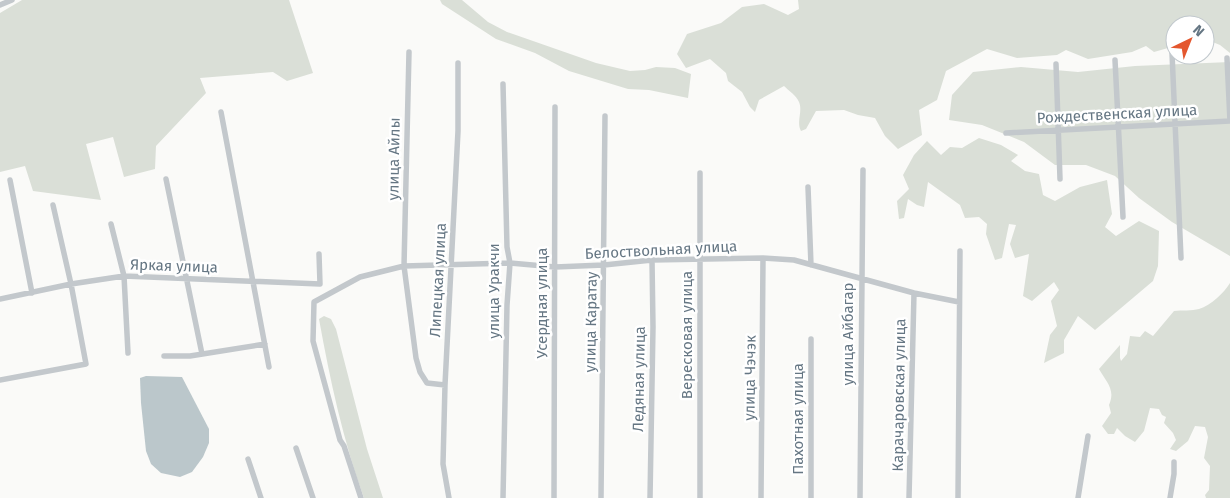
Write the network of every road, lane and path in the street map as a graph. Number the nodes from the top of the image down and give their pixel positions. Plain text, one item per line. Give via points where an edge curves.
1 (12, 0) edge
2 (0, 6) edge
3 (409, 52) dead end
4 (1228, 58) dead end
5 (1115, 60) dead end
6 (458, 64) dead end
7 (1056, 64) dead end
8 (1173, 65) edge
9 (503, 84) dead end
10 (555, 107) dead end
11 (221, 112) dead end
12 (605, 116) dead end
13 (1230, 121) edge
14 (1175, 124) junction
15 (1119, 127) junction
16 (1059, 130) junction
17 (1006, 133) dead end
18 (863, 170) dead end
19 (700, 173) dead end
20 (166, 179) dead end
21 (1060, 179) dead end
22 (10, 180) dead end
23 (808, 187) dead end
24 (53, 206) dead end
25 (1123, 216) dead end
26 (111, 224) dead end
27 (960, 251) dead end
28 (319, 254) dead end
29 (763, 258) junction
30 (1181, 258) dead end
31 (652, 260) junction
32 (700, 260) junction
33 (510, 262) junction
34 (451, 264) junction
35 (604, 265) junction
36 (811, 265) junction
37 (404, 266) junction
38 (555, 267) junction
39 (124, 276) junction
40 (861, 277) junction
41 (186, 278) junction
42 (254, 281) junction
43 (70, 284) junction
44 (32, 293) junction
45 (914, 293) junction
46 (0, 299) edge
47 (959, 302) junction
48 (812, 339) dead end
49 (265, 344) junction
50 (128, 353) dead end
51 (202, 354) junction
52 (164, 356) dead end
53 (269, 367) dead end
54 (0, 380) edge
55 (445, 385) junction
56 (1088, 436) dead end
57 (296, 448) dead end
58 (248, 459) dead end
59 (1174, 462) dead end
60 (261, 498) edge
61 (313, 498) edge
62 (361, 498) edge
63 (449, 498) edge
64 (503, 498) edge
65 (554, 498) edge
66 (601, 498) edge
67 (650, 498) edge
68 (700, 498) edge
69 (761, 498) edge
70 (810, 498) edge
71 (860, 498) edge
72 (909, 498) edge
73 (958, 498) edge
74 (1078, 498) edge
75 (1170, 498) edge

1 - 2 street
3 - 37 street, улица Айлы
4 - 13 street
5 - 15 street
6 - 34 street, Липецкая улица
7 - 16 street
8 - 14 street
9 - 33 street, улица Уракчи
10 - 38 street, Усердная улица
11 - 42 street
12 - 35 street, улица Каратау
13 - 14 street, Рождественская улица
14 - 15 street, Рождественская улица
14 - 30 street
15 - 16 street, Рождественская улица
15 - 25 street
16 - 17 street, Рождественская улица
16 - 21 street
18 - 40 street, улица Айбагар
19 - 32 street, Вересковая улица
20 - 41 street
22 - 44 street
23 - 36 street
24 - 43 street
26 - 39 street
27 - 47 street
28 - 42 street, Яркая улица via 320,284
29 - 32 street, Белоствольная улица
29 - 36 street, Белоствольная улица
29 - 69 street, улица Чэчэк
31 - 32 street, Белоствольная улица
31 - 35 street, Белоствольная улица
31 - 67 street, Ледяная улица
32 - 68 street, Вересковая улица
33 - 34 street, Белоствольная улица
33 - 38 street, Белоствольная улица
33 - 64 street, улица Уракчи
34 - 37 street, Белоствольная улица
34 - 55 street, Липецкая улица
35 - 38 street, Белоствольная улица
35 - 66 street, улица Каратау
36 - 40 street, Белоствольная улица
37 - 55 street, улица Айлы via 420,372 427,383
37 - 62 street, Белоствольная улица via 360,277 314,302 313,341 340,440
38 - 65 street, Усердная улица
39 - 41 street, Яркая улица
39 - 43 street, Яркая улица
39 - 50 street
40 - 45 street, Белоствольная улица
40 - 71 street, улица Айбагар
41 - 42 street, Яркая улица
41 - 51 street
42 - 49 street
43 - 44 street, Яркая улица
43 - 54 street via 86,364
44 - 46 street, Яркая улица
45 - 47 street, Белоствольная улица
45 - 72 street, Карачаровская улица
47 - 73 street
48 - 70 street, Пахотная улица
49 - 51 street
49 - 53 street
51 - 52 street
55 - 63 street, Липецкая улица via 443,464
56 - 74 street
57 - 61 street
58 - 60 street
59 - 75 street

